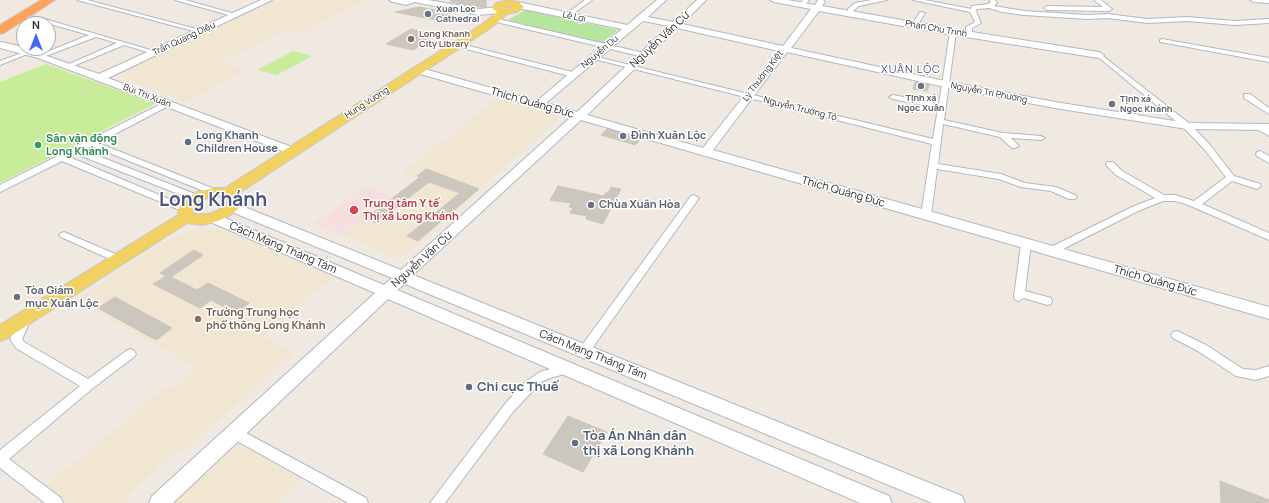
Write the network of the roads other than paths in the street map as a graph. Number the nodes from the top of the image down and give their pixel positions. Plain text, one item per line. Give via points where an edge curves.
1 (35, 0) edge
2 (42, 0) edge
3 (49, 0) edge
4 (80, 0) edge
5 (178, 0) edge
6 (268, 0) edge
7 (394, 0) edge
8 (414, 0) edge
9 (589, 0) edge
10 (662, 0) edge
11 (702, 0) edge
12 (776, 0) edge
13 (884, 0) edge
14 (916, 0) edge
15 (955, 0) edge
16 (1097, 0) edge
17 (1253, 0) edge
18 (1269, 1) edge
19 (522, 3) edge
20 (804, 3) edge
21 (992, 3) edge
22 (819, 4) edge
23 (1025, 6) dead end
24 (1039, 7) dead end
25 (951, 8) junction
26 (500, 9) edge
27 (1102, 10) junction
28 (973, 11) junction
29 (851, 14) junction
30 (922, 14) dead end
31 (236, 15) junction
32 (568, 15) junction
33 (23, 16) edge
34 (1108, 16) junction
35 (642, 18) junction
36 (16, 20) edge
37 (0, 21) edge
38 (1269, 21) edge
39 (56, 24) edge
40 (676, 25) junction
41 (915, 25) junction
42 (0, 26) edge
43 (629, 28) junction
44 (0, 30) edge
45 (201, 31) junction
46 (953, 32) junction
47 (95, 35) junction
48 (969, 35) junction
49 (1162, 42) dead end
50 (124, 43) junction
51 (0, 45) edge
52 (457, 45) junction
53 (607, 46) junction
54 (16, 49) edge
55 (784, 49) junction
56 (56, 50) edge
57 (154, 52) junction
58 (644, 55) junction
59 (1099, 55) joint
60 (18, 56) edge
61 (41, 56) edge
62 (593, 58) junction
63 (1269, 60) edge
64 (0, 63) edge
65 (69, 66) junction
66 (631, 67) junction
67 (418, 70) junction
68 (573, 75) junction
69 (99, 78) junction
70 (946, 84) junction
71 (748, 96) junction
72 (1247, 96) dead end
73 (893, 97) dead end
74 (168, 104) junction
75 (538, 105) junction
76 (942, 107) junction
77 (1269, 112) edge
78 (579, 116) junction
79 (940, 121) junction
80 (1187, 126) junction
81 (1264, 127) edge
82 (1269, 134) edge
83 (1003, 135) junction
84 (1041, 138) dead end
85 (936, 142) junction
86 (92, 143) junction
87 (1015, 146) dead end
88 (77, 151) junction
89 (293, 151) junction
90 (706, 152) junction
91 (1260, 154) dead end
92 (63, 158) junction
93 (1269, 160) edge
94 (1110, 164) dead end
95 (933, 166) junction
96 (1231, 178) junction
97 (1257, 186) dead end
98 (0, 189) edge
99 (1072, 196) dead end
100 (225, 197) junction
101 (197, 198) junction
102 (694, 198) dead end
103 (1162, 198) junction
104 (1196, 204) junction
105 (186, 213) junction
106 (926, 215) junction
107 (213, 218) junction
108 (64, 235) dead end
109 (1269, 237) edge
110 (1026, 244) junction
111 (1051, 251) junction
112 (118, 260) junction
113 (403, 277) junction
114 (386, 292) junction
115 (1047, 301) dead end
116 (1269, 313) edge
117 (26, 318) junction
118 (0, 334) edge
119 (1177, 335) dead end
120 (584, 351) junction
121 (130, 354) dead end
122 (566, 369) junction
123 (1269, 371) edge
124 (89, 384) junction
125 (235, 433) junction
126 (0, 459) edge
127 (56, 503) edge
128 (159, 503) edge
129 (361, 503) edge
130 (437, 503) edge
131 (882, 503) edge
132 (955, 503) edge

1 - 37 highway
2 - 42 highway
3 - 33 highway
4 - 45 street
5 - 31 street
6 - 31 street, Trần Quang Diệu
7 - 8 street
8 - 26 street via 479,12
9 - 32 street
10 - 35 street, Nguyễn Du
11 - 40 street, Nguyễn Văn Cừ
12 - 20 street, Phan Chu Trinh
13 - 29 street via 857,4 851,9
14 - 25 street
15 - 25 street
16 - 27 street via 1109,9
17 - 18 street
19 - 26 main road via 513,3
19 - 32 street, Lê Lợi
20 - 22 street, Phan Chu Trinh
21 - 23 street
21 - 28 street via 974,7
21 - 34 street via 1002,10 1024,13
22 - 29 street, Phan Chu Trinh
22 - 55 street, Lý Thường Kiệt
24 - 27 street
25 - 28 street
26 - 52 main road, Hùng Vương
26 - 53 street
27 - 34 street
28 - 48 street via 978,23 969,27
29 - 41 street, Phan Chu Trinh
30 - 41 street
31 - 45 street, Trần Quang Diệu
32 - 43 street, Lê Lợi
34 - 38 street via 1147,21
35 - 40 street, Nguyễn Tri Phương
35 - 43 street, Nguyễn Du
36 - 44 highway
39 - 47 street
40 - 55 street, Nguyễn Tri Phương
40 - 58 street, Nguyễn Văn Cừ
41 - 46 street, Phan Chu Trinh
43 - 53 street, Nguyễn Du
45 - 57 street, Trần Quang Diệu
46 - 48 street, Phan Chu Trinh
46 - 70 street
47 - 50 street
47 - 56 street
48 - 59 street, Phan Chu Trinh
49 - 63 street
50 - 57 street
50 - 65 street
51 - 54 street, Bùi Thị Xuân
52 - 67 main road, Hùng Vương
52 - 68 street
53 - 58 street
53 - 62 street, Nguyễn Du
55 - 70 street, Nguyễn Tri Phương
55 - 71 street, Lý Thường Kiệt
57 - 69 street, Trần Quang Diệu
58 - 66 street, Nguyễn Văn Cừ
59 - 80 street
60 - 64 street
61 - 65 street, Bùi Thị Xuân
62 - 66 street, Nguyễn Trường Tộ
62 - 68 street, Nguyễn Du
65 - 69 street, Bùi Thị Xuân
66 - 71 street, Nguyễn Trường Tộ
66 - 78 street, Nguyễn Văn Cừ
67 - 75 street, Thích Quảng Đức
67 - 89 main road, Hùng Vương
68 - 75 street, Nguyễn Du
69 - 74 street, Bùi Thị Xuân
70 - 76 street
70 - 80 street, Nguyễn Tri Phương
71 - 85 street, Nguyễn Trường Tộ
71 - 90 street, Lý Thường Kiệt
72 - 77 street
73 - 76 street
74 - 86 street
74 - 89 street, Bùi Thị Xuân
75 - 78 street, Thích Quảng Đức
76 - 79 street
78 - 90 street, Thích Quảng Đức
78 - 113 street, Nguyễn Văn Cừ
79 - 83 street
79 - 85 street
80 - 81 street, Nguyễn Tri Phương
80 - 96 street
81 - 82 street
83 - 84 street
83 - 87 street
85 - 95 street
86 - 88 street
86 - 100 street, Cách Mạng Tháng Tám
88 - 92 street
88 - 101 street
89 - 100 main road, Hùng Vương
90 - 106 street, Thích Quảng Đức
91 - 93 street
92 - 98 street
92 - 105 street
94 - 103 street via 1119,173
95 - 99 street via 1001,177
95 - 106 street
96 - 97 street
96 - 104 street
100 - 101 main road
100 - 107 main road via 224,214
100 - 113 street, Cách Mạng Tháng Tám
101 - 105 main road via 192,201
102 - 120 street
103 - 104 street via 1175,198
103 - 111 street
104 - 109 street
105 - 107 main road via 193,220
105 - 112 main road
106 - 110 street, Thích Quảng Đức
107 - 114 street, Cách Mạng Tháng Tám
108 - 112 street
110 - 111 street, Thích Quảng Đức
110 - 115 street via 1019,295
111 - 116 street, Thích Quảng Đức
112 - 117 main road
113 - 114 street, Nguyễn Văn Cừ
113 - 120 street, Cách Mạng Tháng Tám
114 - 122 street, Cách Mạng Tháng Tám
114 - 125 street, Nguyễn Văn Cừ
117 - 118 main road
117 - 124 street via 16,339 20,345
119 - 123 street via 1240,373 1256,375
120 - 132 street, Cách Mạng Tháng Tám
121 - 124 street
122 - 130 street via 544,375 528,387
122 - 131 street, Cách Mạng Tháng Tám
124 - 126 street
125 - 128 street, Nguyễn Văn Cừ
125 - 129 street
126 - 127 street

